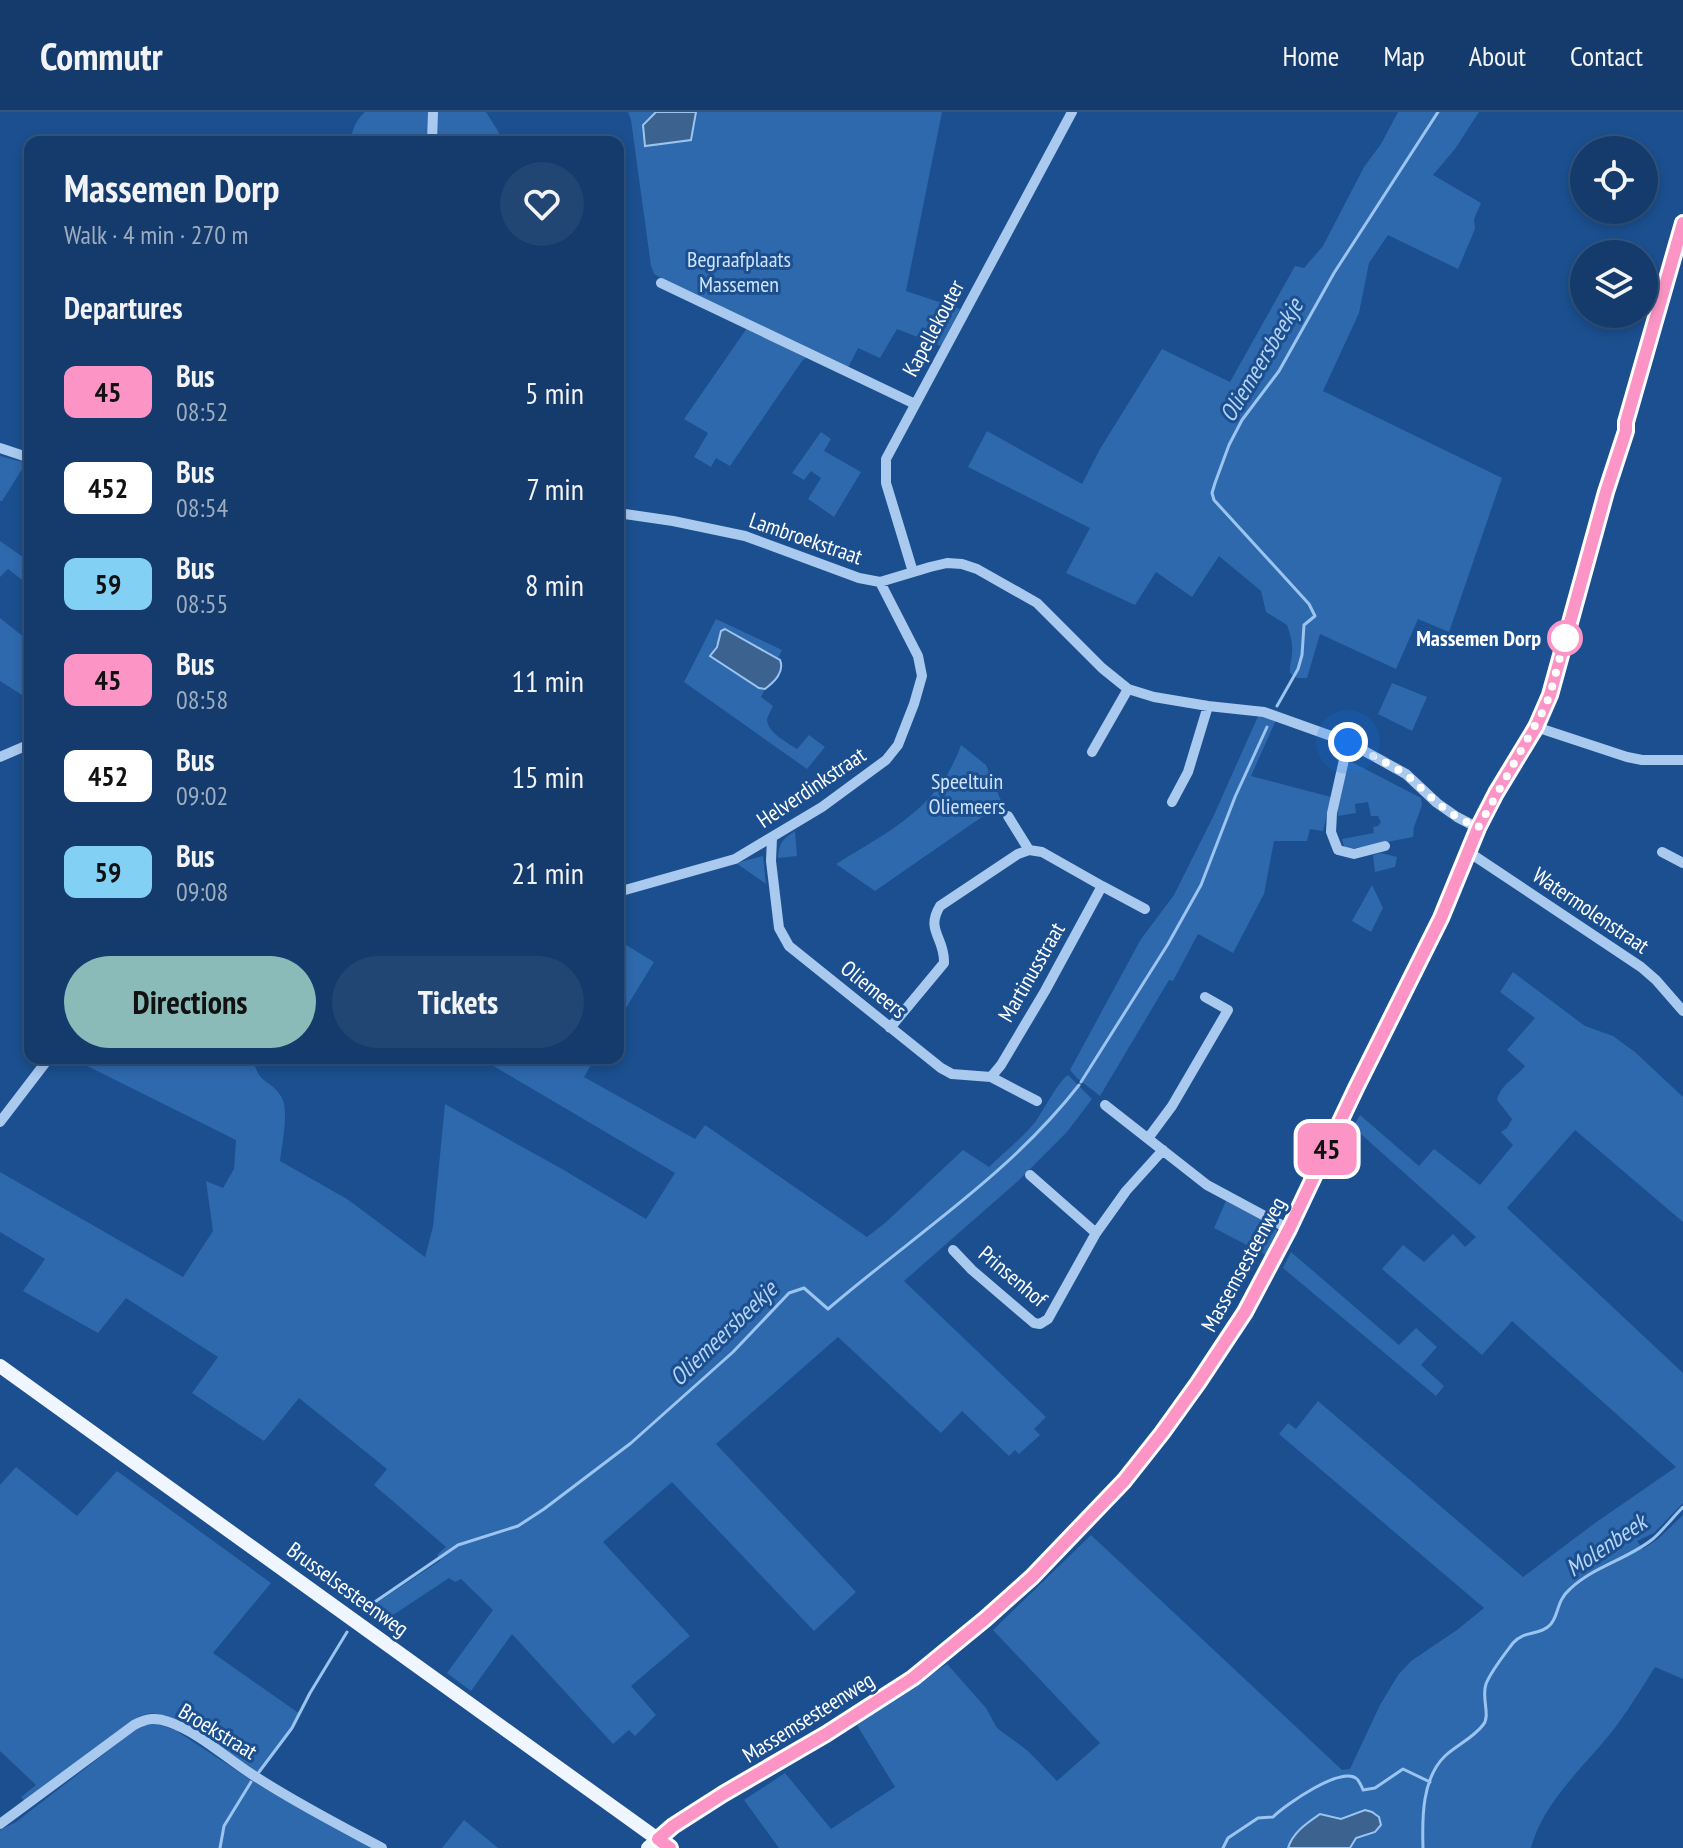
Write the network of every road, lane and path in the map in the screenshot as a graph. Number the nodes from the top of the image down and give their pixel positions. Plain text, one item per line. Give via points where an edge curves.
1 (433, 112) edge
2 (1072, 112) edge
3 (432, 136) edge
4 (1683, 223) edge
5 (661, 283) dead end
6 (915, 404) junction
7 (0, 448) edge
8 (24, 456) edge
9 (624, 514) edge
10 (913, 572) junction
11 (880, 582) junction
12 (1128, 689) junction
13 (1208, 706) junction
14 (1536, 727) junction
15 (1348, 742) junction
16 (24, 747) edge
17 (1092, 752) dead end
18 (0, 757) edge
19 (1683, 760) edge
20 (1172, 802) dead end
21 (1008, 816) dead end
22 (1478, 828) junction
23 (772, 838) junction
24 (1385, 846) dead end
25 (1029, 850) junction
26 (1467, 851) junction
27 (1662, 852) dead end
28 (1683, 863) edge
29 (1102, 886) junction
30 (624, 890) edge
31 (1145, 909) dead end
32 (1205, 997) dead end
33 (1683, 1011) edge
34 (890, 1028) junction
35 (44, 1064) edge
36 (991, 1077) junction
37 (1037, 1101) dead end
38 (1105, 1105) dead end
39 (0, 1122) edge
40 (1149, 1137) junction
41 (1163, 1150) junction
42 (1030, 1175) dead end
43 (1289, 1229) junction
44 (1096, 1233) junction
45 (953, 1250) dead end
46 (0, 1366) edge
47 (0, 1824) edge
48 (653, 1843) edge
49 (382, 1848) edge
50 (670, 1848) edge

1 - 3 street
2 - 6 street, Kapellekouter
4 - 14 main road, Massemsesteenweg via 1550,695
5 - 6 street
6 - 10 street, Kapellekouter via 886,459 886,483
7 - 8 street
9 - 11 street, Lambroekstraat via 745,536
10 - 11 street, Lambroekstraat
10 - 12 street, Lambroekstraat via 947,563 990,576 1037,603
11 - 23 street, Helverdinkstraat via 922,666 898,745 873,771
12 - 13 street, Lambroekstraat
12 - 17 street
13 - 15 street, Lambroekstraat via 1264,712
13 - 20 street via 1188,772
14 - 19 street via 1627,757
14 - 22 main road, Massemsesteenweg
15 - 22 street, Lambroekstraat via 1406,774 1437,803
15 - 24 street via 1331,832 1338,850 1354,854
16 - 18 street
21 - 25 street
22 - 26 main road, Massemsesteenweg
23 - 30 street, Helverdinkstraat via 735,859
23 - 34 street, Oliemeers via 779,928 789,946
25 - 29 street
25 - 34 street via 940,906 933,927 945,951 944,963
26 - 33 street, Watermolenstraat via 1641,967
26 - 43 main road, Massemsesteenweg via 1441,918
27 - 28 street
29 - 31 street
29 - 36 street, Martinusstraat
32 - 40 street via 1228,1010
34 - 36 street, Oliemeers via 952,1074
35 - 39 street
36 - 37 street, Oliemeers
38 - 40 street
40 - 41 street
41 - 43 street via 1207,1185
41 - 44 street, Prinsenhof
42 - 44 street
43 - 48 main road, Massemsesteenweg via 1245,1312 1162,1433 1032,1577 913,1678
44 - 45 street, Prinsenhof via 1048,1319 1040,1324
46 - 48 main road, Brusselsesteenweg
47 - 49 street, Broekstraat via 134,1725 154,1718 197,1737 254,1776
48 - 50 main road, Brusselsesteenweg

